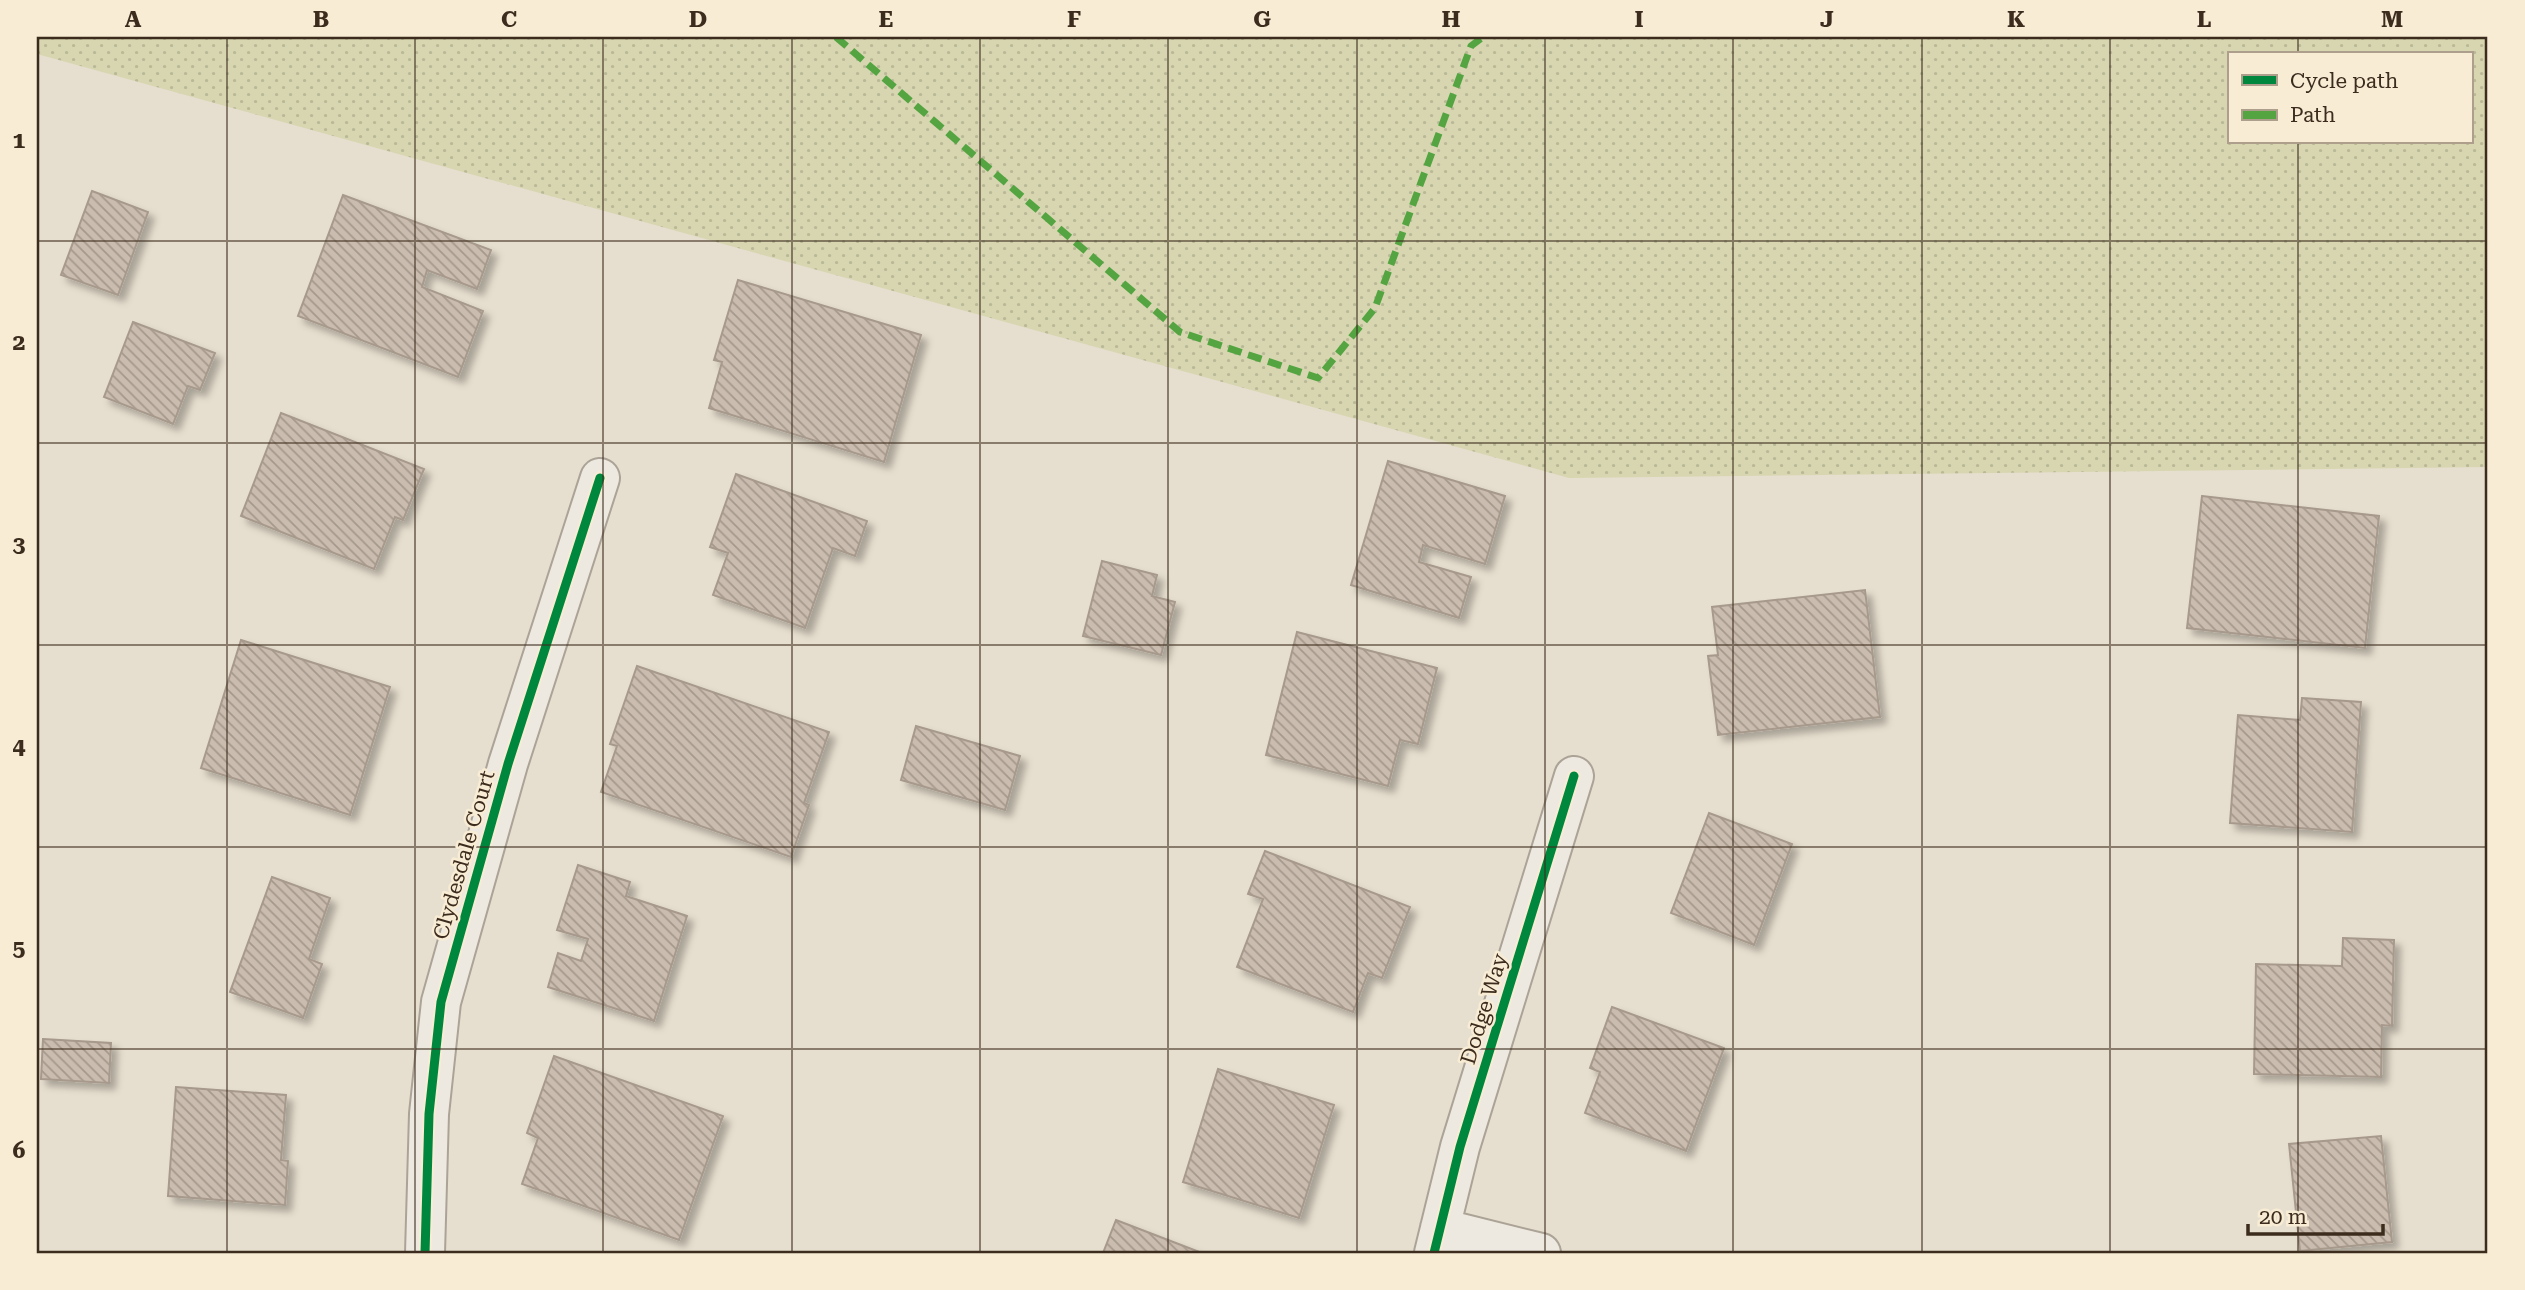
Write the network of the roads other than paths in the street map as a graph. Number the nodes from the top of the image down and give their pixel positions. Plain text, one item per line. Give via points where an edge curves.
1 (600, 478) dead end
2 (1574, 776) dead end
3 (1437, 1240) edge
4 (425, 1253) edge
5 (1541, 1253) edge

1 - 4 street, Clydesdale Court via 508,764 441,1002 429,1114
2 - 3 street, Dodge Way via 1460,1147
3 - 5 street

